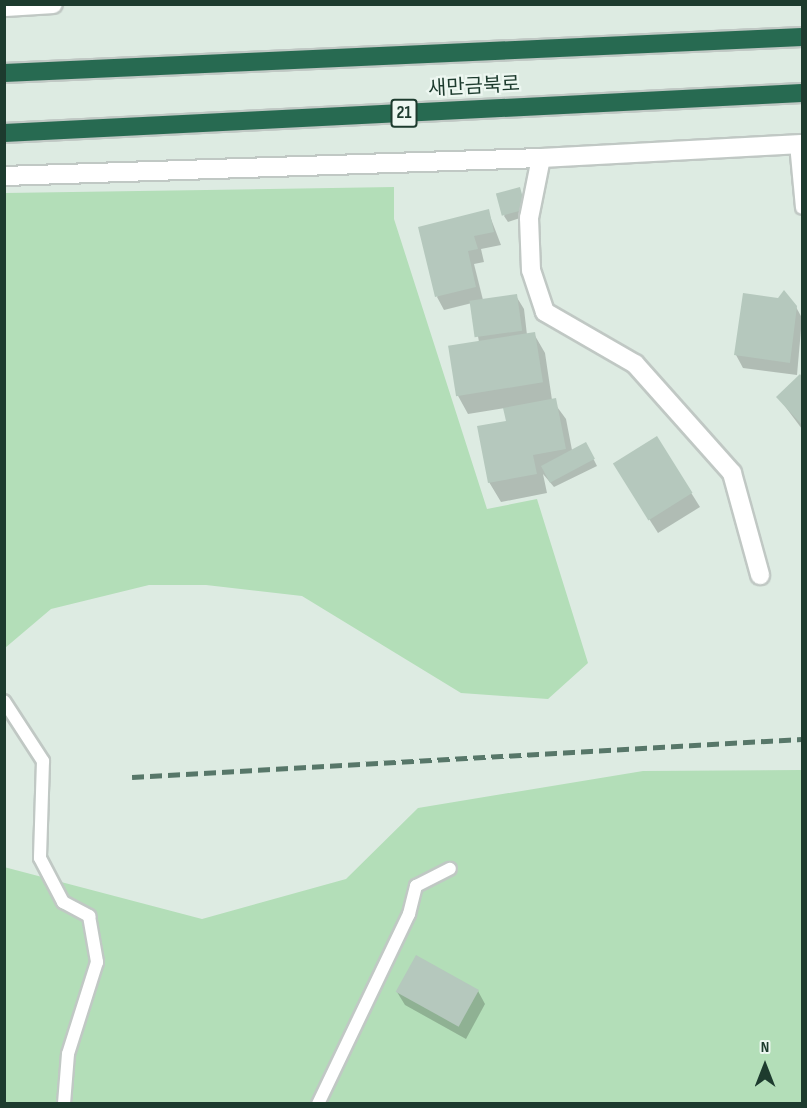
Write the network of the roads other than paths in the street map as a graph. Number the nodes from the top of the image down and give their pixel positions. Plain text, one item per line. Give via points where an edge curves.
1 (53, 4) edge
2 (4, 7) edge
3 (802, 37) edge
4 (4, 73) edge
5 (802, 93) edge
6 (4, 133) edge
7 (799, 144) edge
8 (541, 158) junction
9 (4, 176) edge
10 (802, 208) edge
11 (760, 575) dead end
12 (4, 701) edge
13 (450, 869) dead end
14 (64, 1104) edge
15 (318, 1104) edge

1 - 2 street
3 - 4 highway, 새만금북로
5 - 6 highway, 새만금북로 / 21
7 - 8 street
7 - 10 lane
8 - 9 street
8 - 11 street via 529,218 531,270 545,312 635,364 732,473
12 - 14 lane via 43,761 40,858 63,902 89,916 97,962 68,1054
13 - 15 lane via 416,886 409,914

